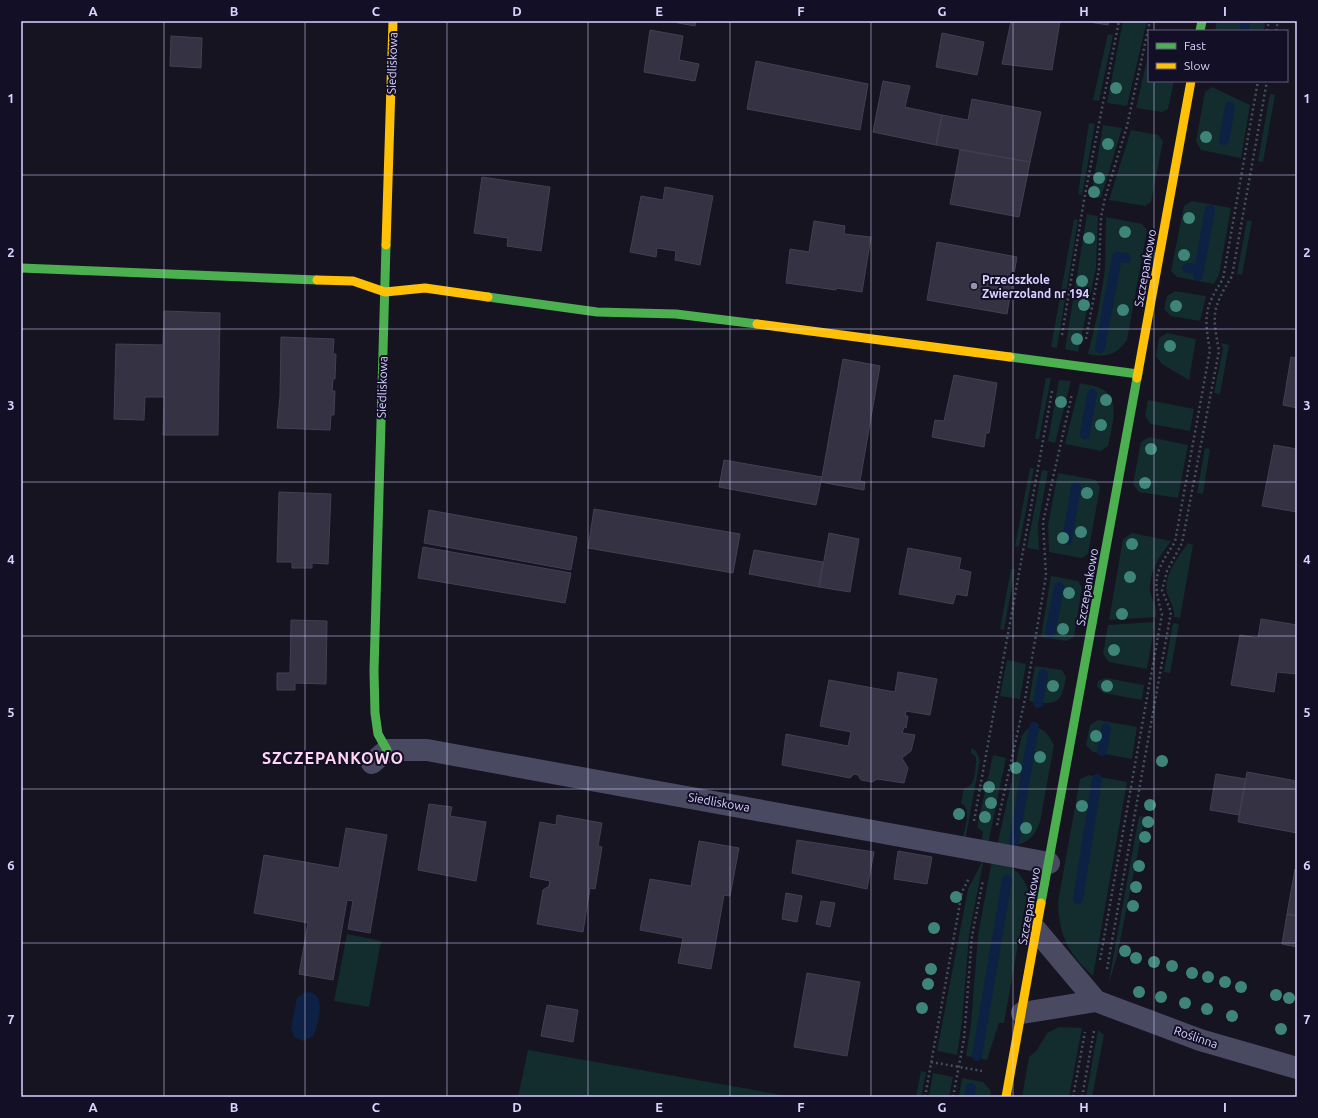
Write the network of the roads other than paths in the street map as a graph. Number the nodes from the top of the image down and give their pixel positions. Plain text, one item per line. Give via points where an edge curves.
1 (393, 21) edge
2 (1191, 82) edge
3 (21, 268) edge
4 (385, 292) junction
5 (1138, 374) junction
6 (380, 756) joint
7 (1049, 863) junction
8 (1037, 932) junction
9 (1096, 1000) junction
10 (1022, 1013) junction
11 (1297, 1068) edge
12 (1006, 1097) edge

1 - 4 street, Siedliskowa
2 - 5 street, Szczepankowo
3 - 4 street via 353,281
4 - 5 street via 425,288 597,312 676,314
4 - 6 street, Siedliskowa via 374,671
5 - 7 street, Szczepankowo
6 - 7 street, Siedliskowa via 427,750
7 - 8 street, Szczepankowo
8 - 9 street, Roślinna
8 - 10 street, Szczepankowo
9 - 10 street
9 - 11 street, Roślinna via 1200,1040
10 - 12 street, Szczepankowo

